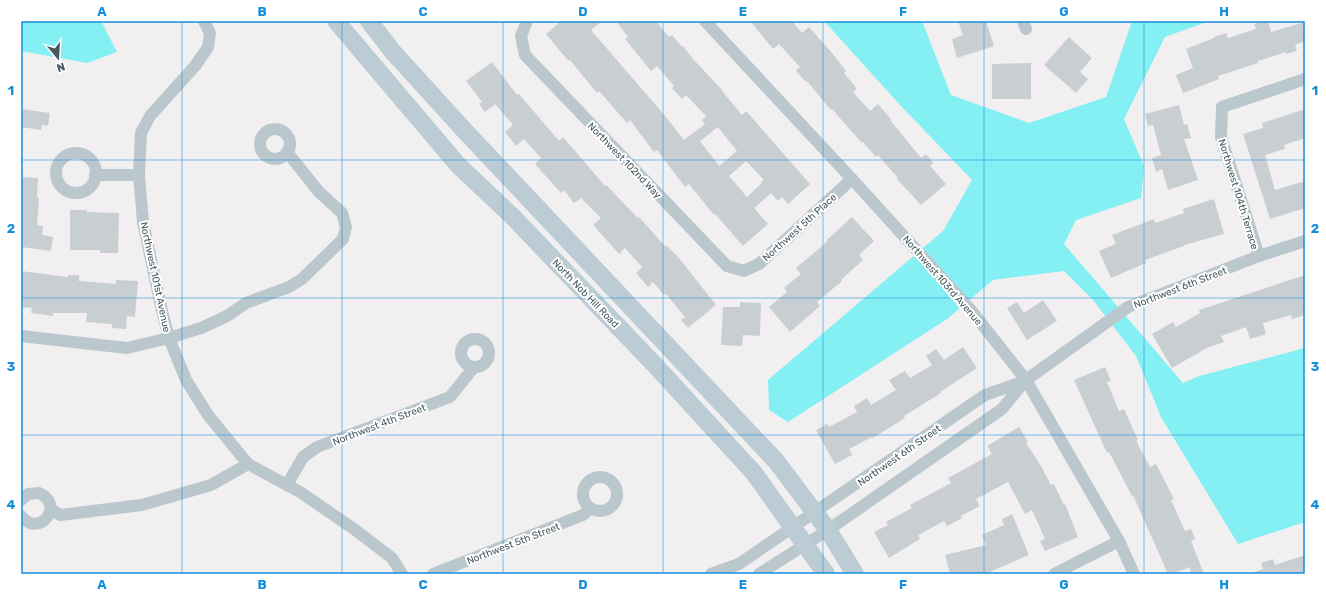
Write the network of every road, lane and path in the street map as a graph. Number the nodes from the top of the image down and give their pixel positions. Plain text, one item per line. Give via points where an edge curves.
1 (204, 21) edge
2 (336, 21) edge
3 (369, 21) edge
4 (527, 21) edge
5 (705, 21) edge
6 (1305, 79) edge
7 (287, 152) dead end
8 (95, 175) dead end
9 (139, 175) junction
10 (852, 179) junction
11 (1305, 241) edge
12 (1259, 256) junction
13 (744, 271) joint
14 (21, 336) edge
15 (169, 338) junction
16 (474, 367) dead end
17 (1026, 380) junction
18 (248, 464) junction
19 (287, 485) junction
20 (21, 500) edge
21 (590, 508) dead end
22 (50, 510) junction
23 (815, 512) junction
24 (21, 516) edge
25 (793, 527) junction
26 (828, 530) junction
27 (1119, 541) junction
28 (806, 544) junction
29 (402, 574) edge
30 (433, 574) edge
31 (711, 574) edge
32 (759, 574) edge
33 (826, 574) edge
34 (855, 574) edge
35 (1054, 574) edge
36 (1134, 574) edge

1 - 9 street, Northwest 101st Avenue via 210,33 208,47 195,66 150,116 141,132
2 - 25 main road, North Nob Hill Road via 458,165 512,216 754,473
3 - 23 main road via 393,52 459,124 776,461
4 - 13 street, Northwest 102nd Way via 521,36 525,55 726,266
5 - 10 street, Northwest 103rd Avenue
6 - 12 street, Northwest 104th Terrace via 1222,108 1221,137
7 - 15 street via 319,192 342,214 346,227 343,239 302,279 289,287 246,303 227,316 201,328
8 - 9 street
9 - 15 street, Northwest 101st Avenue via 143,222
10 - 13 street, Northwest 5th Place via 759,264
10 - 17 street, Northwest 103rd Avenue via 970,310
11 - 12 street, Northwest 6th Street
12 - 17 street, Northwest 6th Street via 1128,307
14 - 15 street via 127,348
15 - 18 street, Northwest 101st Avenue via 186,380 208,415
16 - 19 street, Northwest 4th Street via 450,397 317,447 303,457
17 - 23 street, Northwest 6th Street via 986,395
17 - 26 street, Northwest 6th Street via 1002,409
17 - 27 street, Northwest 103rd Avenue
18 - 19 street, Northwest 101st Avenue
18 - 22 street via 211,484 142,505 60,515
19 - 29 street, Northwest 101st Avenue via 354,529 392,558
20 - 22 street via 28,494 39,493 48,499
21 - 30 street, Northwest 5th Street via 583,515
22 - 24 street via 47,519 38,524 28,523
23 - 25 street, Northwest 6th Street
23 - 26 main road
25 - 28 main road, North Nob Hill Road
25 - 31 street, Northwest 6th Street via 739,564
26 - 28 street, Northwest 6th Street
26 - 34 main road
27 - 35 street
27 - 36 street, Northwest 103rd Avenue
28 - 32 street, Northwest 6th Street
28 - 33 main road, North Nob Hill Road

